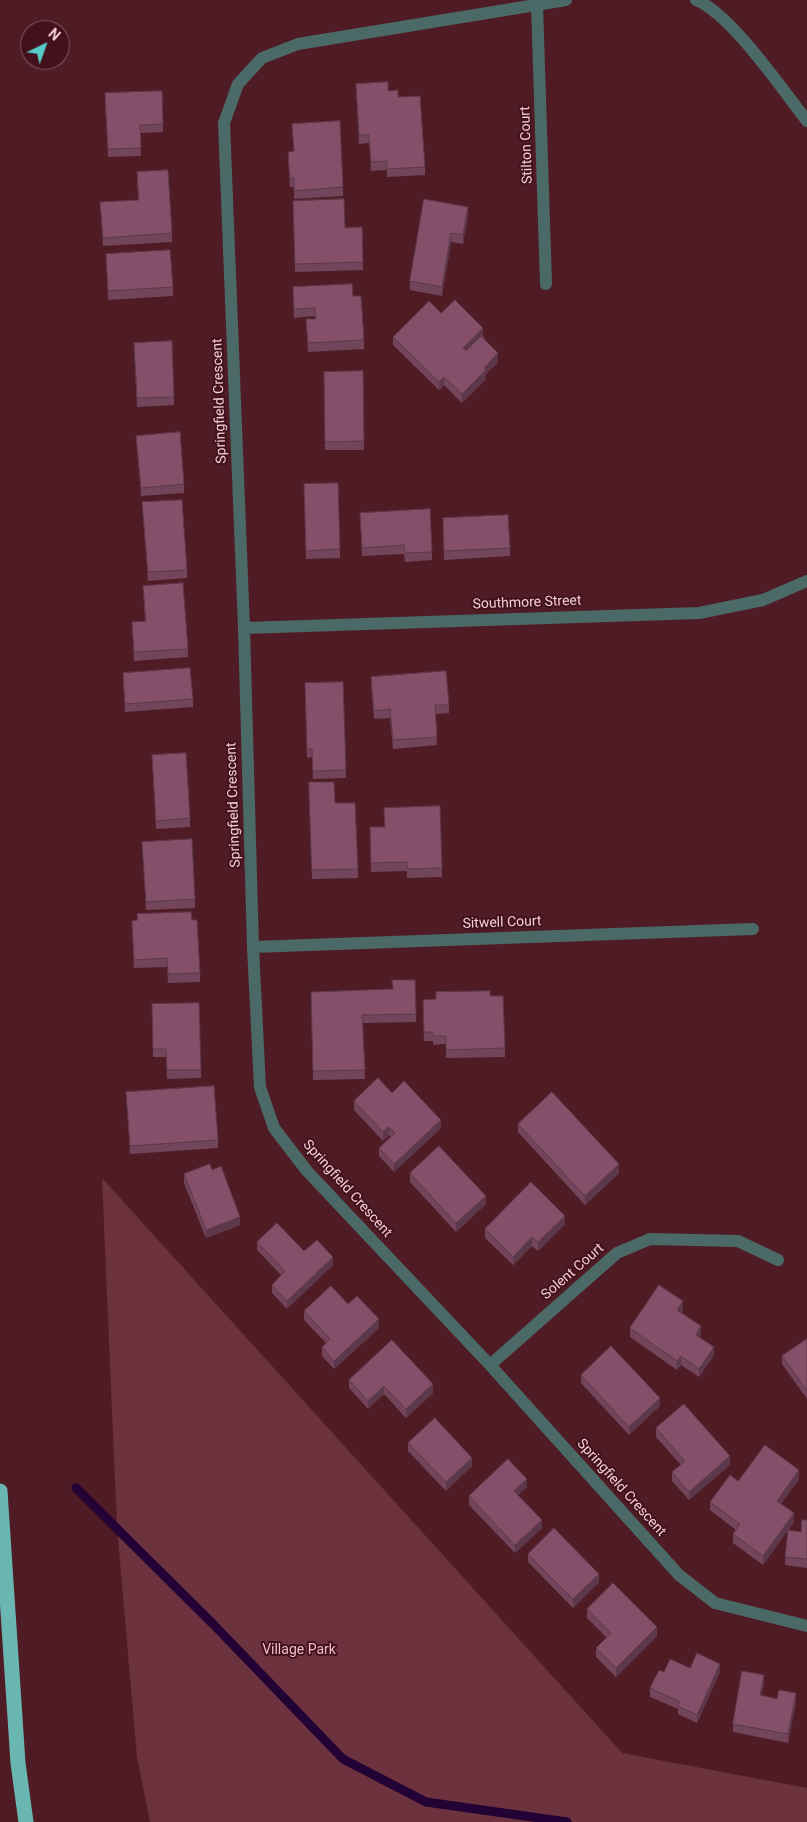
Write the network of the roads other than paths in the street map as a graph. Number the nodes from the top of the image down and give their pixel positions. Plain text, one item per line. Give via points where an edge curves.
1 (566, 0) edge
2 (696, 0) edge
3 (537, 5) junction
4 (807, 121) edge
5 (546, 284) dead end
6 (807, 581) edge
7 (244, 628) junction
8 (753, 929) dead end
9 (253, 947) junction
10 (778, 1260) dead end
11 (490, 1365) junction
12 (0, 1491) edge
13 (807, 1626) edge
14 (26, 1822) edge

1 - 3 street, Springfield Crescent
2 - 4 street via 708,5 736,33
3 - 5 street, Stilton Court
3 - 7 street, Springfield Crescent via 298,44 262,58 238,84 224,123
6 - 7 street, Southmore Street via 763,600 699,613
7 - 9 street, Springfield Crescent
8 - 9 street, Sitwell Court
9 - 11 street, Springfield Crescent via 260,1086 274,1128 307,1171
10 - 11 street, Solent Court via 738,1241 650,1239 617,1253
11 - 13 street, Springfield Crescent via 679,1575 715,1603
12 - 14 highway via 18,1763

